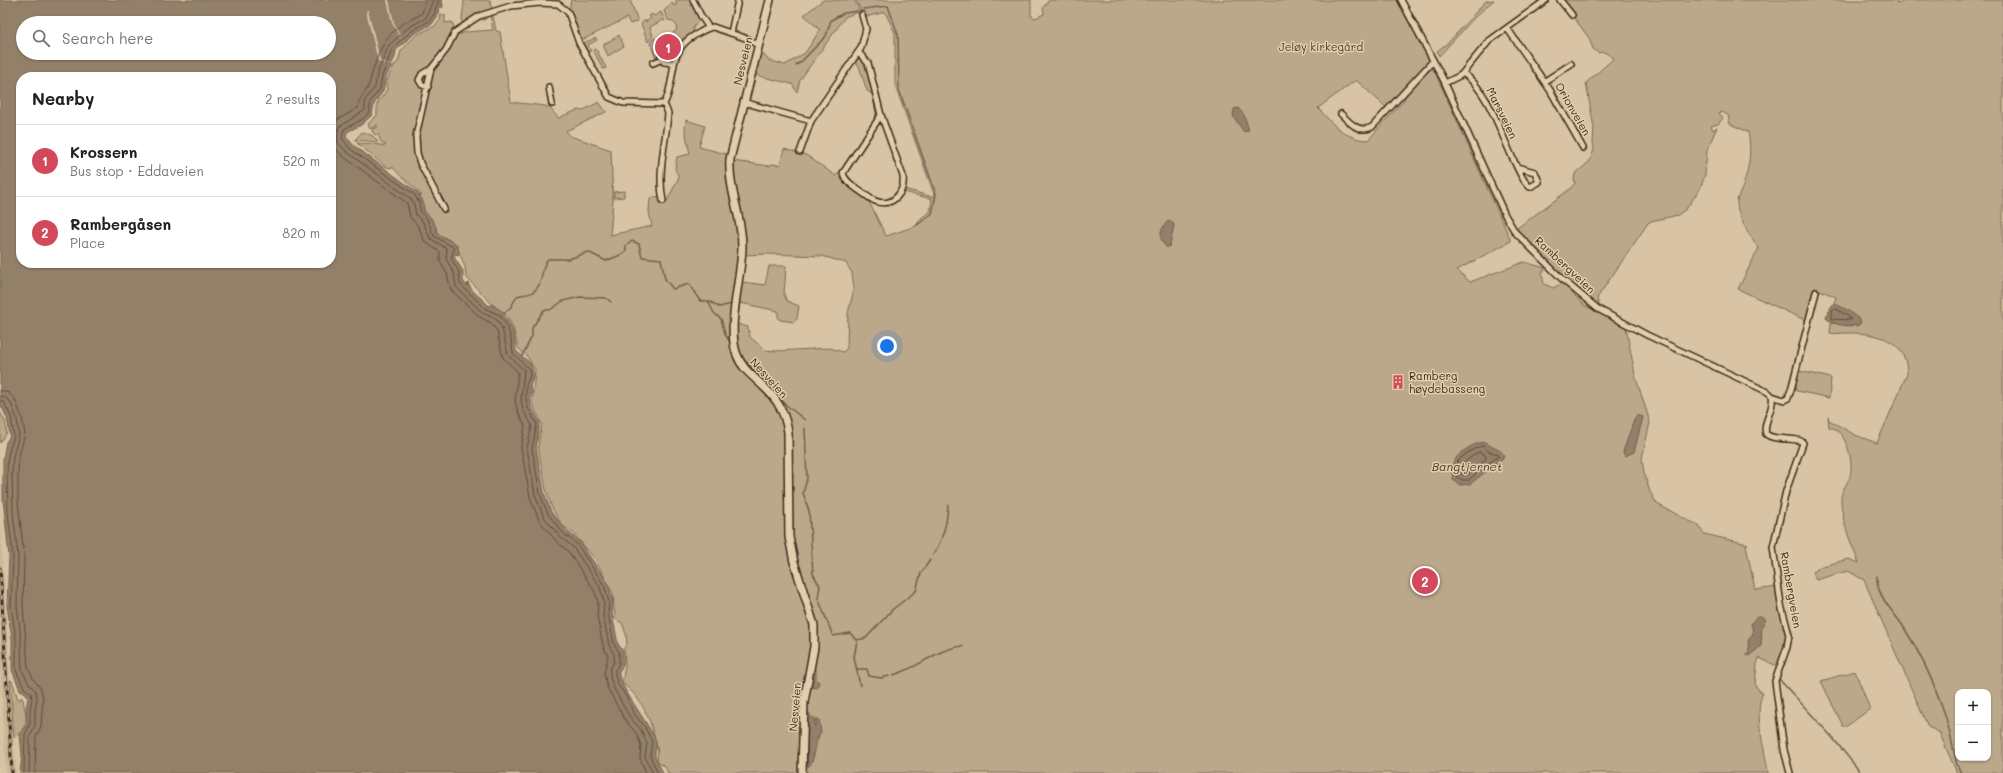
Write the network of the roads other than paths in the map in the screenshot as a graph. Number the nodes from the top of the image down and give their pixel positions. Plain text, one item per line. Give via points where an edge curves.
1 (693, 0) edge
2 (738, 0) edge
3 (770, 0) edge
4 (1401, 0) edge
5 (1546, 0) edge
6 (1560, 0) edge
7 (862, 15) dead end
8 (1572, 15) dead end
9 (709, 28) junction
10 (1507, 28) junction
11 (730, 33) junction
12 (758, 43) junction
13 (678, 50) junction
14 (858, 53) junction
15 (662, 59) junction
16 (1433, 60) junction
17 (673, 63) junction
18 (653, 64) dead end
19 (1571, 64) dead end
20 (431, 69) junction
21 (1463, 73) junction
22 (1545, 81) junction
23 (1445, 83) junction
24 (428, 87) junction
25 (548, 87) dead end
26 (743, 102) junction
27 (552, 104) dead end
28 (664, 104) junction
29 (1341, 114) dead end
30 (881, 115) junction
31 (811, 122) junction
32 (1583, 148) dead end
33 (800, 152) dead end
34 (1517, 167) junction
35 (663, 201) dead end
36 (444, 209) dead end
37 (1816, 292) dead end
38 (1772, 396) junction
39 (802, 773) edge
40 (1790, 773) edge

1 - 9 street
2 - 11 street
3 - 12 main road, Nesveien
4 - 16 street, Rambergveien
5 - 10 street
6 - 8 street
7 - 14 street via 865,34
9 - 11 street
9 - 13 street via 690,38
10 - 21 street via 1485,46
10 - 22 street, Orionveien
11 - 12 street
12 - 26 main road, Nesveien
13 - 15 street via 665,50 661,54
13 - 17 street
14 - 30 street via 868,63
14 - 31 street
15 - 17 street via 664,62
15 - 18 street
16 - 23 street, Rambergveien
16 - 29 street via 1372,127 1358,128
17 - 28 street via 668,96
19 - 22 street, Orionveien
20 - 24 street
20 - 24 street via 422,74 419,80 422,86
20 - 28 street via 446,50 455,32 479,16 503,8 555,3 568,12 579,43 609,97 623,103
21 - 23 street
21 - 34 street, Marsveien via 1473,81 1485,100
22 - 32 street, Orionveien
23 - 38 street, Rambergveien via 1509,223 1560,276 1604,312
24 - 36 street via 416,136 417,153
25 - 27 street
26 - 31 street
26 - 39 main road, Nesveien via 731,150 730,168 732,195 742,244 734,344 743,366 777,401 787,426 790,537 794,562 814,625 814,646 804,702
28 - 35 street via 668,113 661,186
30 - 30 street via 904,181 898,197 886,203 871,199 847,181 843,173
31 - 33 street
34 - 34 street, Marsveien via 1535,172 1539,182 1528,186
37 - 38 street via 1789,396 1784,400
38 - 40 street, Rambergveien via 1766,434 1776,439 1799,440 1803,444 1786,491 1773,547 1781,605 1789,635 1789,643 1775,681 1784,750

